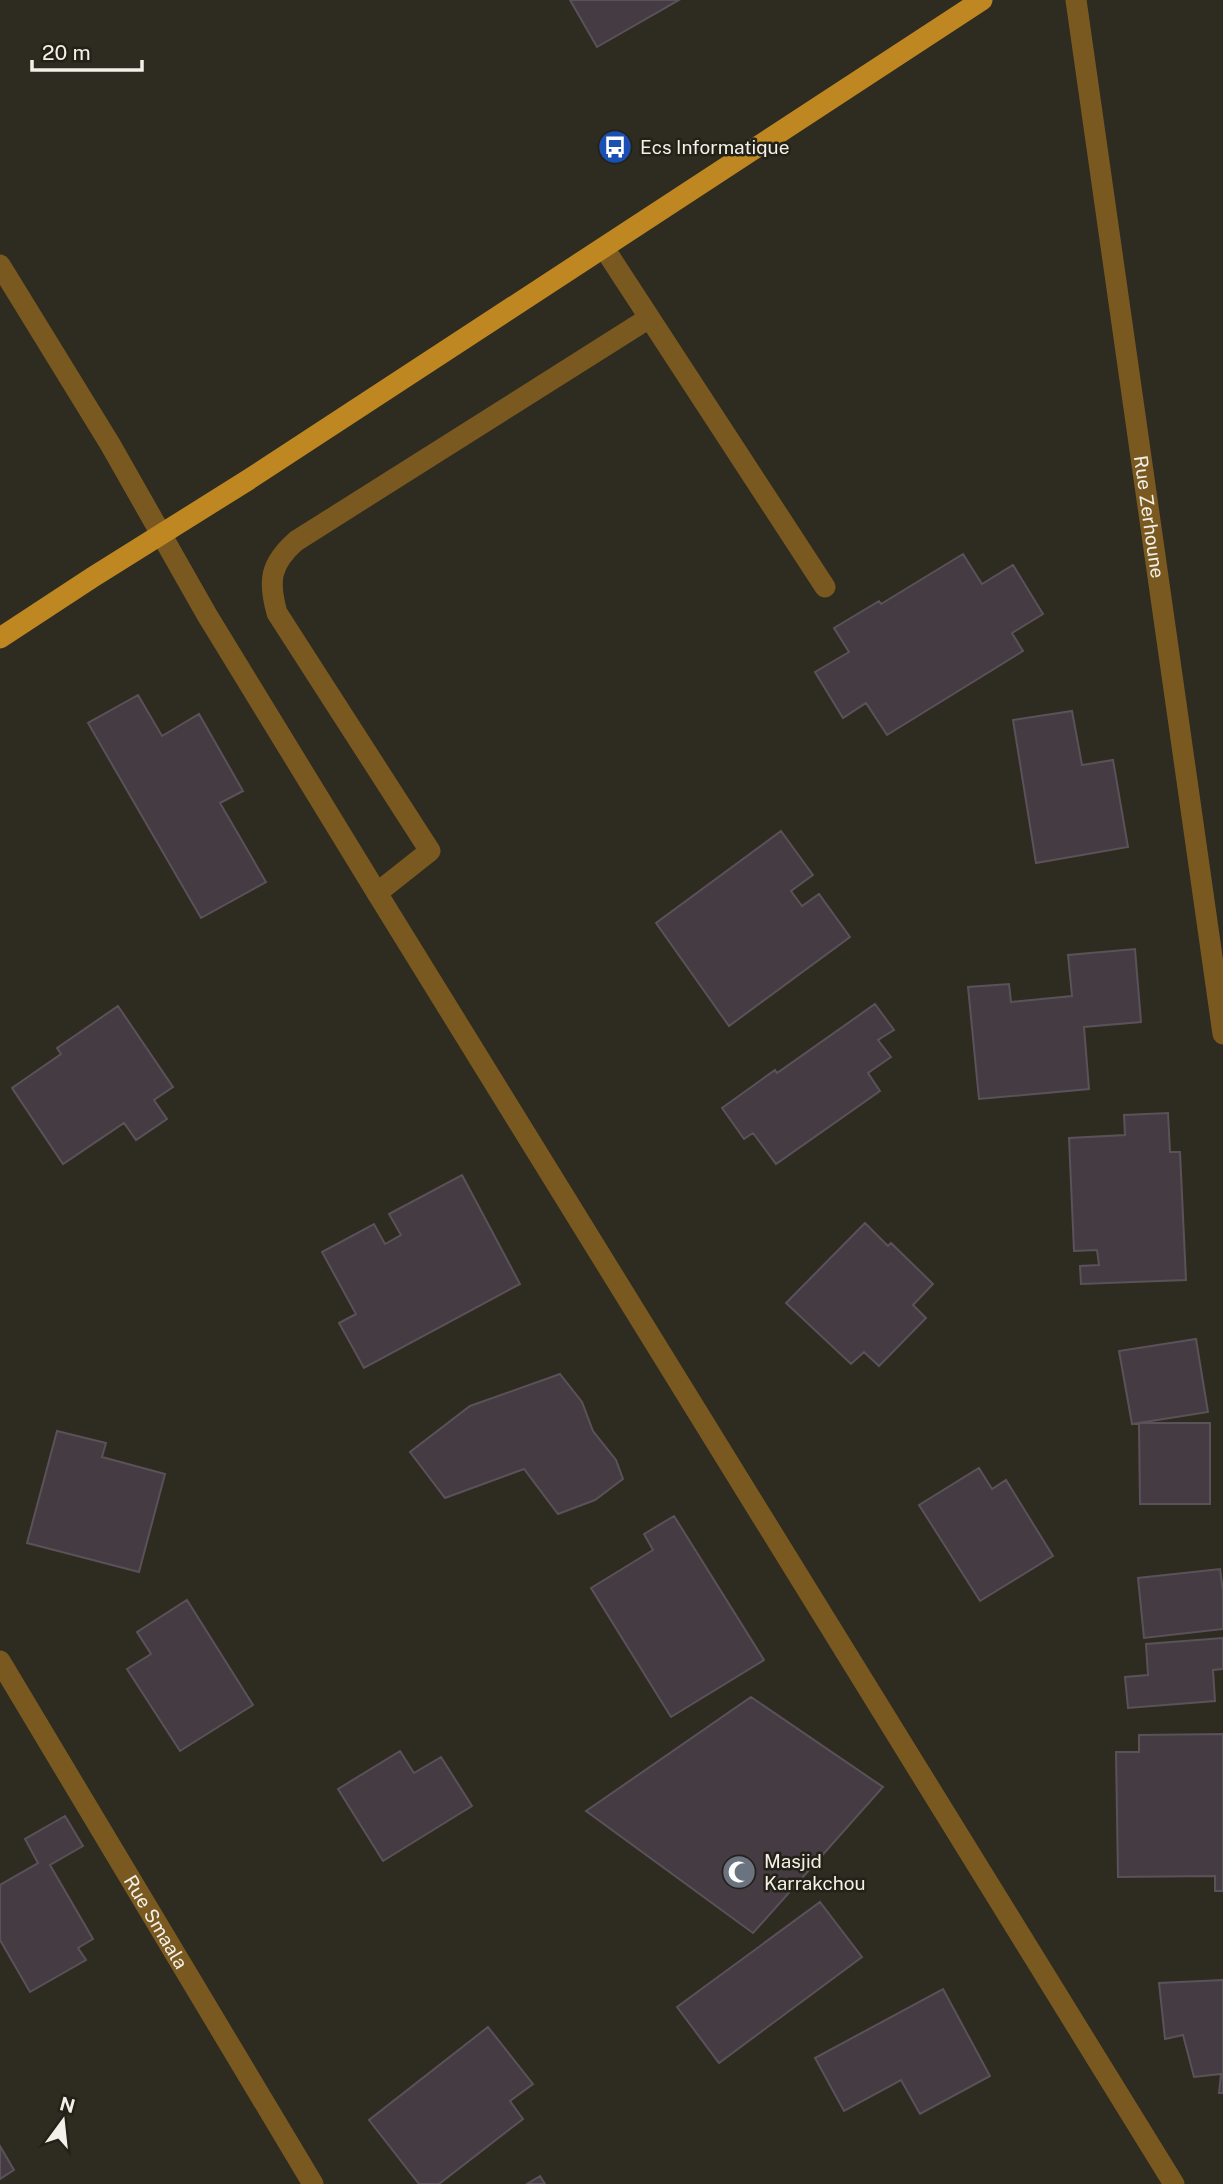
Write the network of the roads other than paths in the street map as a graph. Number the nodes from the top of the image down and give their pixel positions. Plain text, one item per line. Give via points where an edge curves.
1 (982, 0) edge
2 (1076, 0) edge
3 (604, 248) junction
4 (0, 265) edge
5 (649, 318) junction
6 (162, 533) junction
7 (825, 587) dead end
8 (0, 638) edge
9 (377, 893) junction
10 (1223, 1034) edge
11 (0, 1661) edge
12 (313, 2184) edge
13 (1174, 2184) edge

1 - 3 main road
2 - 10 street, Rue Zerhoune
3 - 5 street
3 - 6 main road
4 - 6 street
5 - 7 street
5 - 9 street via 296,541 282,552 273,569 271,592 277,613 430,851
6 - 8 main road
6 - 9 street
9 - 13 street
11 - 12 street, Rue Smaala

